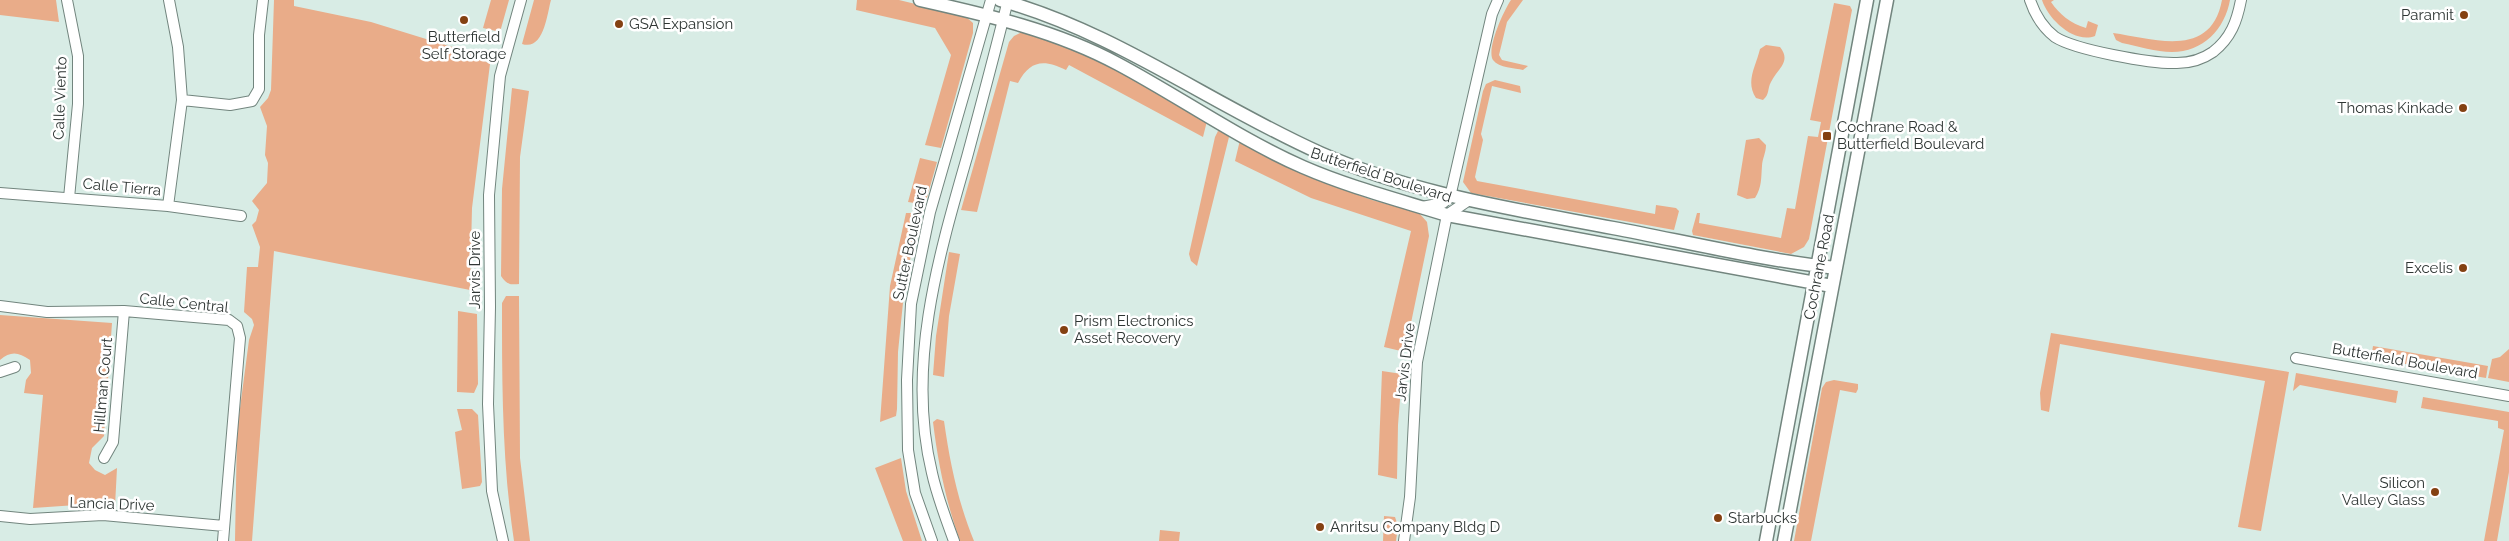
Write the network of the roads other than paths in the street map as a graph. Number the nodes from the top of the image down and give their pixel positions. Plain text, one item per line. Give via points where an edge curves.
1 (67, 0) edge
2 (169, 0) edge
3 (263, 0) edge
4 (520, 0) edge
5 (920, 0) edge
6 (991, 0) edge
7 (1498, 0) edge
8 (1867, 0) edge
9 (1887, 0) edge
10 (2030, 0) edge
11 (2241, 0) edge
12 (1006, 1) edge
13 (987, 15) junction
14 (1003, 20) junction
15 (182, 100) junction
16 (0, 193) edge
17 (1450, 197) junction
18 (69, 198) junction
19 (1469, 200) junction
20 (168, 206) junction
21 (1422, 207) junction
22 (1447, 215) junction
23 (241, 216) dead end
24 (1818, 266) junction
25 (1836, 268) junction
26 (1814, 283) junction
27 (1832, 286) junction
28 (0, 306) edge
29 (124, 311) junction
30 (2296, 358) dead end
31 (15, 367) dead end
32 (0, 372) edge
33 (2509, 396) edge
34 (104, 458) dead end
35 (0, 516) edge
36 (224, 526) junction
37 (223, 541) edge
38 (503, 541) edge
39 (932, 541) edge
40 (954, 541) edge
41 (1404, 541) edge
42 (1766, 541) edge
43 (1784, 541) edge

1 - 18 street, Calle Viento via 78,56 78,104
2 - 15 street via 178,47
3 - 15 street via 259,90 252,101 230,105
4 - 38 street, Jarvis Drive via 500,76 489,195 488,404 492,491
5 - 13 main road, Butterfield Boulevard
6 - 13 street, Sutter Boulevard
7 - 17 street via 1492,14
8 - 24 main road, Cochrane Road
9 - 25 main road, Cochrane Road
10 - 11 street via 2043,26 2067,43 2178,63 2204,57 2220,45 2234,27
12 - 14 street, Sutter Boulevard
12 - 17 main road, Butterfield Boulevard via 1061,20 1131,52 1321,154 1371,174
13 - 14 main road, Butterfield Boulevard
13 - 39 street, Sutter Boulevard via 930,212 911,304 908,450 915,493
14 - 21 main road, Butterfield Boulevard via 1116,63 1302,167
14 - 40 street, Sutter Boulevard via 943,241 927,329 924,405 927,444 931,472
15 - 20 street
16 - 18 street, Calle Tierra
17 - 19 main road, Butterfield Boulevard
17 - 21 street via 1443,203
18 - 20 street, Calle Tierra
19 - 22 street
19 - 24 main road, Butterfield Boulevard
20 - 23 street, Calle Tierra
21 - 22 main road, Butterfield Boulevard
22 - 26 main road, Butterfield Boulevard
22 - 41 street, Jarvis Drive via 1417,362 1410,497
24 - 25 main road, Butterfield Boulevard
24 - 26 main road, Cochrane Road
25 - 27 main road, Cochrane Road
26 - 27 main road, Butterfield Boulevard
26 - 42 main road, Cochrane Road
27 - 43 main road, Cochrane Road
28 - 29 street, Calle Central via 47,312
29 - 34 street, Hillman Court via 113,442
29 - 36 street, Calle Central via 230,320 237,326 240,338
30 - 33 street, Butterfield Boulevard
31 - 32 street
35 - 36 street, Lancia Drive via 30,519 103,515
36 - 37 street, Calle Central

